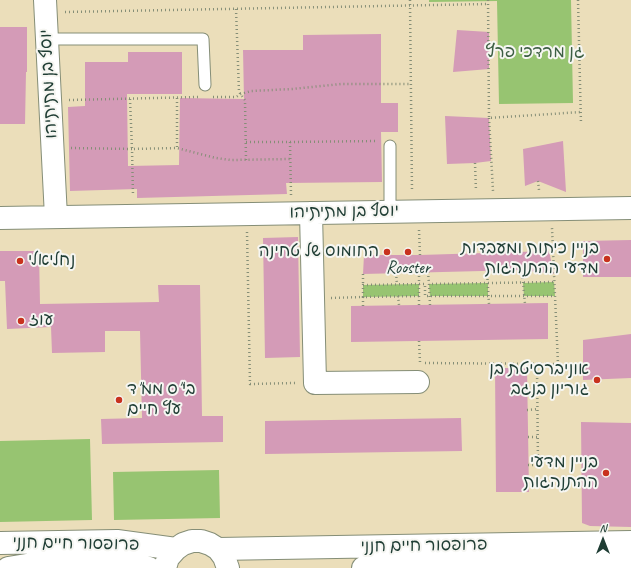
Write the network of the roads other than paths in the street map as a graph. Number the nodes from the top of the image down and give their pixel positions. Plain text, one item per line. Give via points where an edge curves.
1 (45, 6) edge
2 (47, 39) junction
3 (205, 85) dead end
4 (387, 144) road end
5 (631, 208) edge
6 (390, 212) junction
7 (301, 213) junction
8 (56, 217) junction
9 (0, 218) edge
10 (418, 382) dead end
11 (631, 542) edge
12 (0, 543) edge
13 (176, 549) junction
14 (218, 549) junction
15 (631, 560) edge
16 (8, 568) edge
17 (149, 568) edge
18 (165, 568) edge
19 (228, 568) edge
20 (363, 568) edge

1 - 2 street, יוסף בן מתיתיהו
2 - 3 lane via 203,39
2 - 8 street, יוסף בן מתיתיהו
4 - 6 lane
5 - 6 street, יוסף בן מתיתיהו via 493,210 416,220
6 - 7 street, יוסף בן מתיתיהו
7 - 8 street, יוסף בן מתיתיהו
7 - 10 street via 314,382
8 - 9 street, יוסף בן מתיתיהו
11 - 14 street, פרופסור חיים חנני
12 - 13 street, פרופסור חיים חנני via 117,541
13 - 14 street via 192,541 201,541
13 - 18 street via 168,558
14 - 19 street
15 - 20 street, פרופסור חיים חנני
16 - 17 street, פרופסור חיים חנני via 93,558

